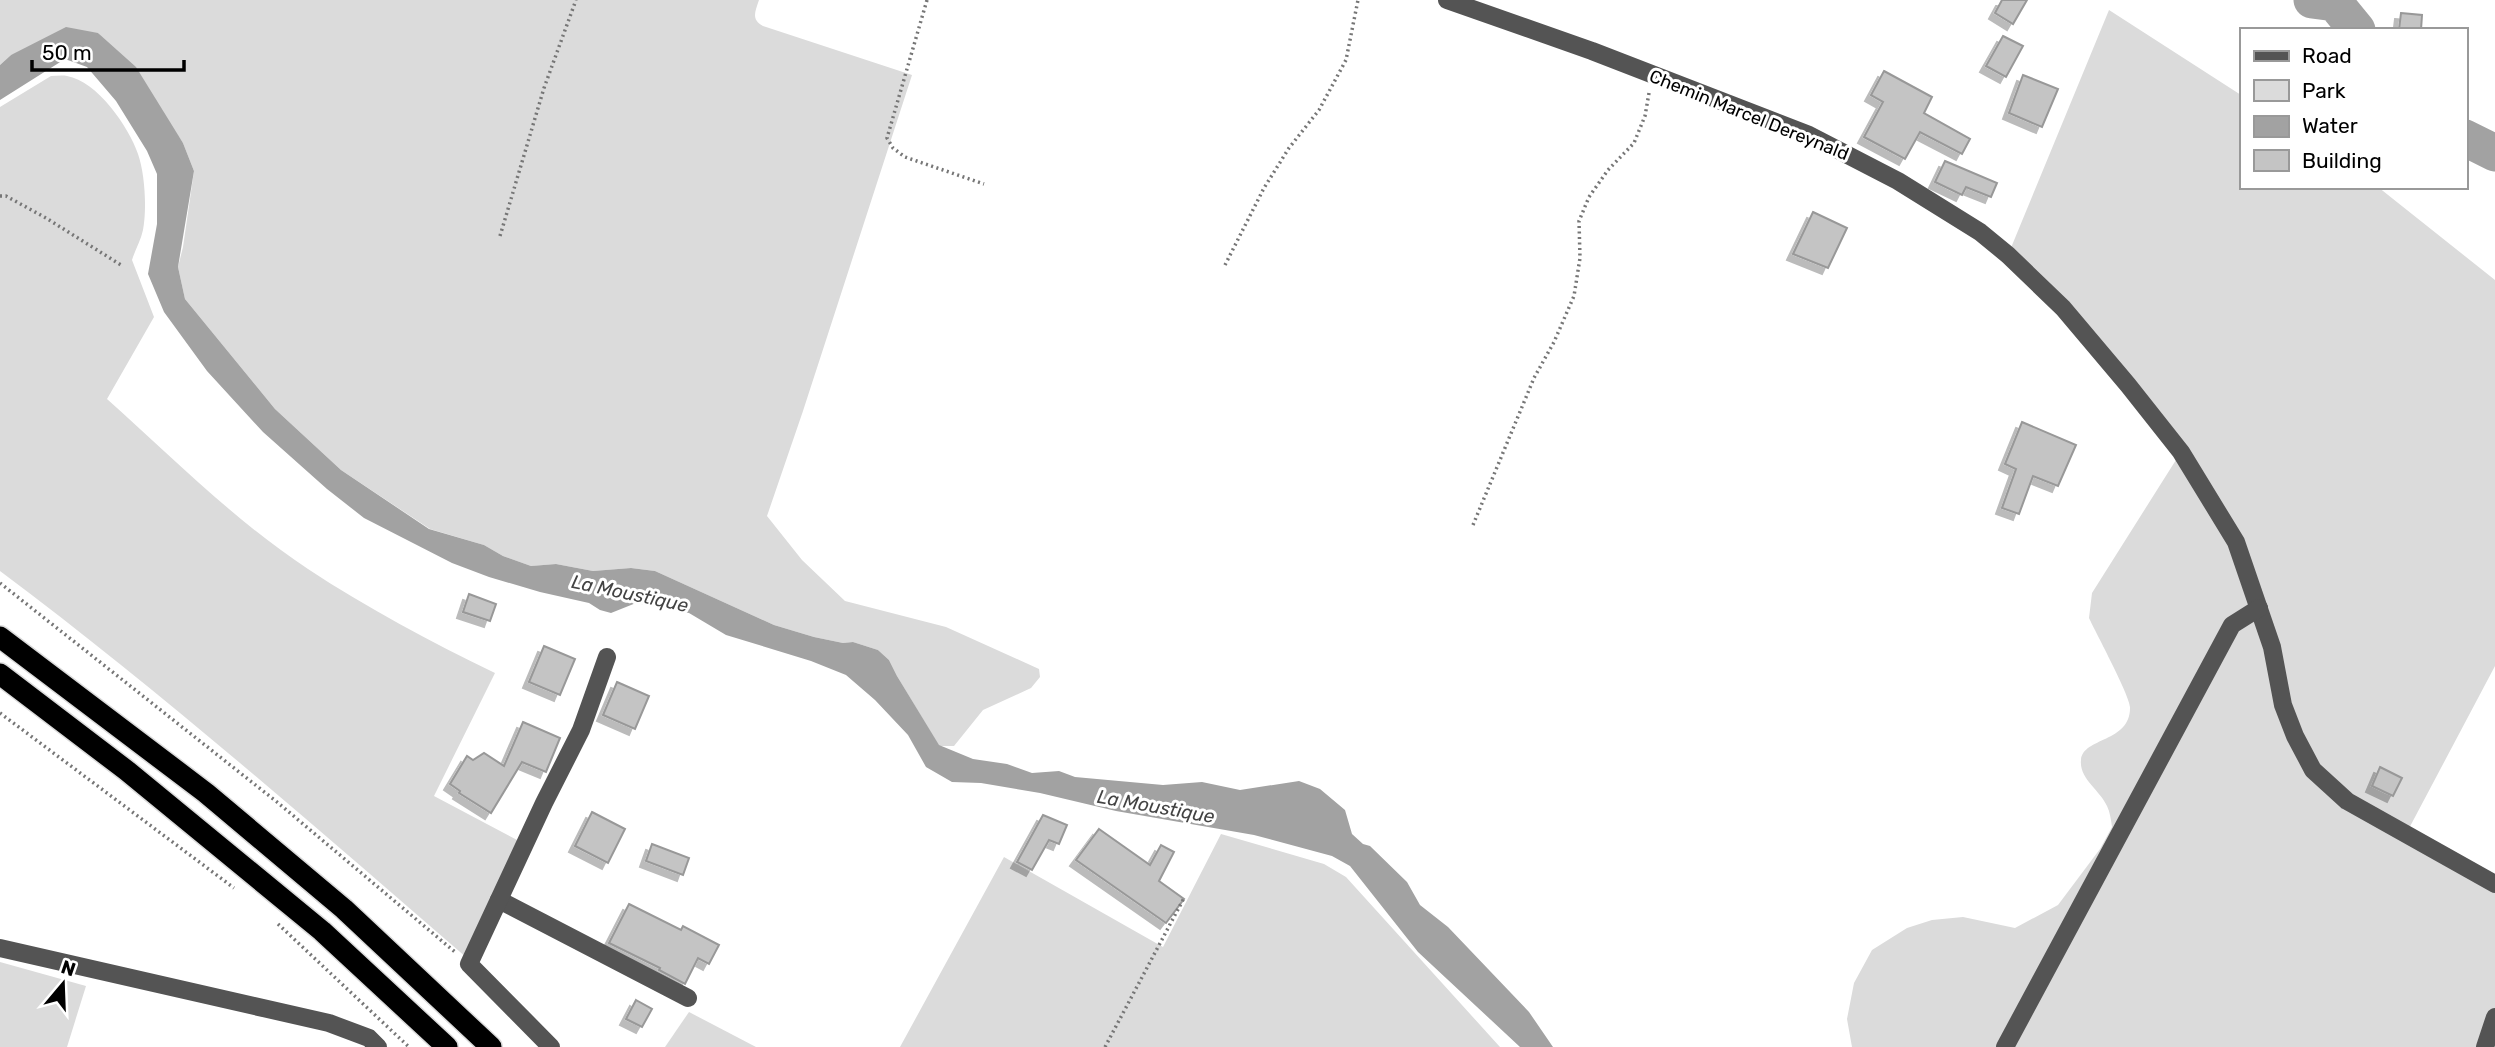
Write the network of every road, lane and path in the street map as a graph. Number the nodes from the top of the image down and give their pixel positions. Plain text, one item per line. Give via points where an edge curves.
1 (576, 0) edge
2 (927, 0) edge
3 (1358, 0) edge
4 (1447, 0) edge
5 (1662, 78) junction
6 (984, 184) dead end
7 (0, 196) edge
8 (500, 236) dead end
9 (121, 265) dead end
10 (1225, 265) dead end
11 (1473, 525) dead end
12 (0, 583) edge
13 (2259, 608) junction
14 (0, 637) edge
15 (607, 657) dead end
16 (0, 674) edge
17 (0, 713) edge
18 (2495, 884) edge
19 (240, 892) dead end
20 (1184, 898) dead end
21 (499, 900) junction
22 (272, 918) dead end
23 (0, 948) edge
24 (470, 964) junction
25 (688, 998) dead end
26 (2495, 1017) edge
27 (378, 1047) edge
28 (410, 1047) edge
29 (447, 1047) edge
30 (491, 1047) edge
31 (551, 1047) edge
32 (1105, 1047) edge
33 (2005, 1047) edge
34 (2485, 1047) edge

1 - 8 path
2 - 6 path via 887,138 905,157
3 - 10 path via 1346,60 1264,188
4 - 5 street, Chemin Marcel Dereynald
5 - 11 path via 1650,91 1634,143 1608,170 1579,220 1574,296
5 - 13 street, Chemin Marcel Dereynald via 1809,135 1859,160 1980,232 2008,255 2063,308 2181,452 2236,542
7 - 9 path via 46,218
12 - 24 path via 277,802
13 - 18 street, Chemin Marcel Dereynald via 2273,648 2283,705 2313,770 2347,801
13 - 33 street via 2232,625
14 - 30 highway via 206,793 344,909
15 - 21 street via 581,730
16 - 29 highway via 323,931
17 - 19 path
20 - 32 path
21 - 24 street
21 - 25 street
22 - 28 path
23 - 27 street via 329,1023 369,1038
24 - 31 street
26 - 34 street

